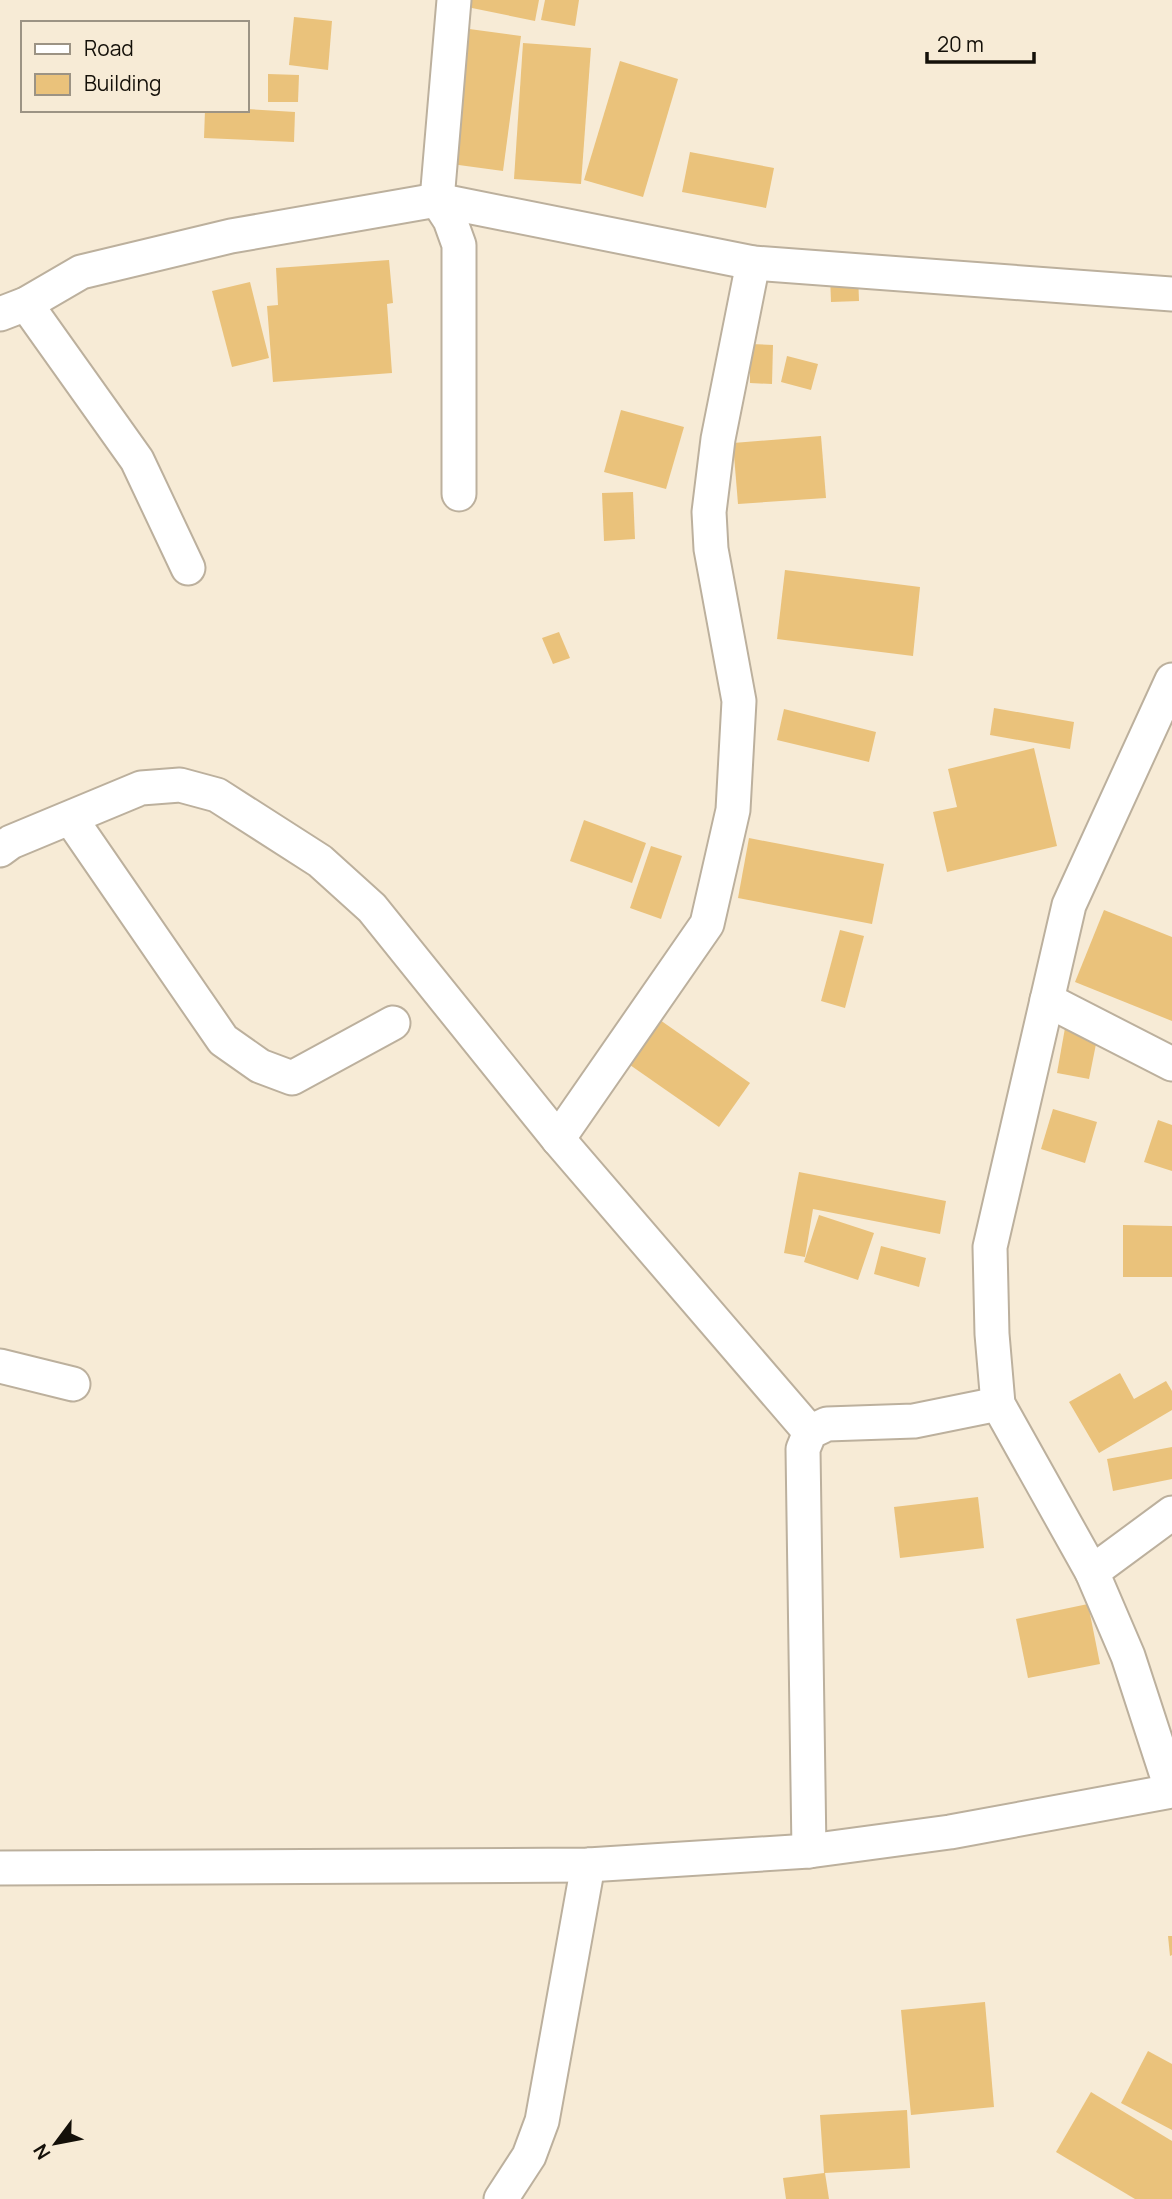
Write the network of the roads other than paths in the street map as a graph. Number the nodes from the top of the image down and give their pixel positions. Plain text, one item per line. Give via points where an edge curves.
1 (454, 0) edge
2 (437, 200) junction
3 (753, 263) junction
4 (1172, 294) edge
5 (13, 309) edge
6 (459, 494) dead end
7 (188, 568) dead end
8 (1172, 680) edge
9 (71, 819) junction
10 (4, 841) edge
11 (1047, 1000) junction
12 (393, 1023) dead end
13 (1172, 1064) edge
14 (558, 1139) junction
15 (0, 1366) edge
16 (73, 1384) dead end
17 (998, 1404) junction
18 (810, 1432) junction
19 (1172, 1513) edge
20 (1092, 1572) junction
21 (809, 1851) junction
22 (588, 1865) junction
23 (0, 1868) edge
24 (501, 2199) edge

1 - 2 street
2 - 3 street
2 - 5 street via 231,236 81,272
2 - 6 street via 459,245
3 - 4 street
3 - 14 street via 718,439 709,512 711,549 739,701 733,810 707,924
5 - 7 street via 136,460
8 - 11 street via 1069,905
9 - 10 street
9 - 12 street via 223,1040 260,1066 292,1078
9 - 14 street via 141,788 180,785 217,795 320,861 372,908
11 - 13 street
11 - 17 street via 990,1247
14 - 18 street
15 - 16 street
17 - 18 street via 914,1421 827,1424
17 - 20 street
18 - 21 street via 803,1450
19 - 20 street
20 - 21 street via 1128,1656 1172,1791 950,1832
21 - 22 street
22 - 23 street
22 - 24 street via 542,2121 529,2156

